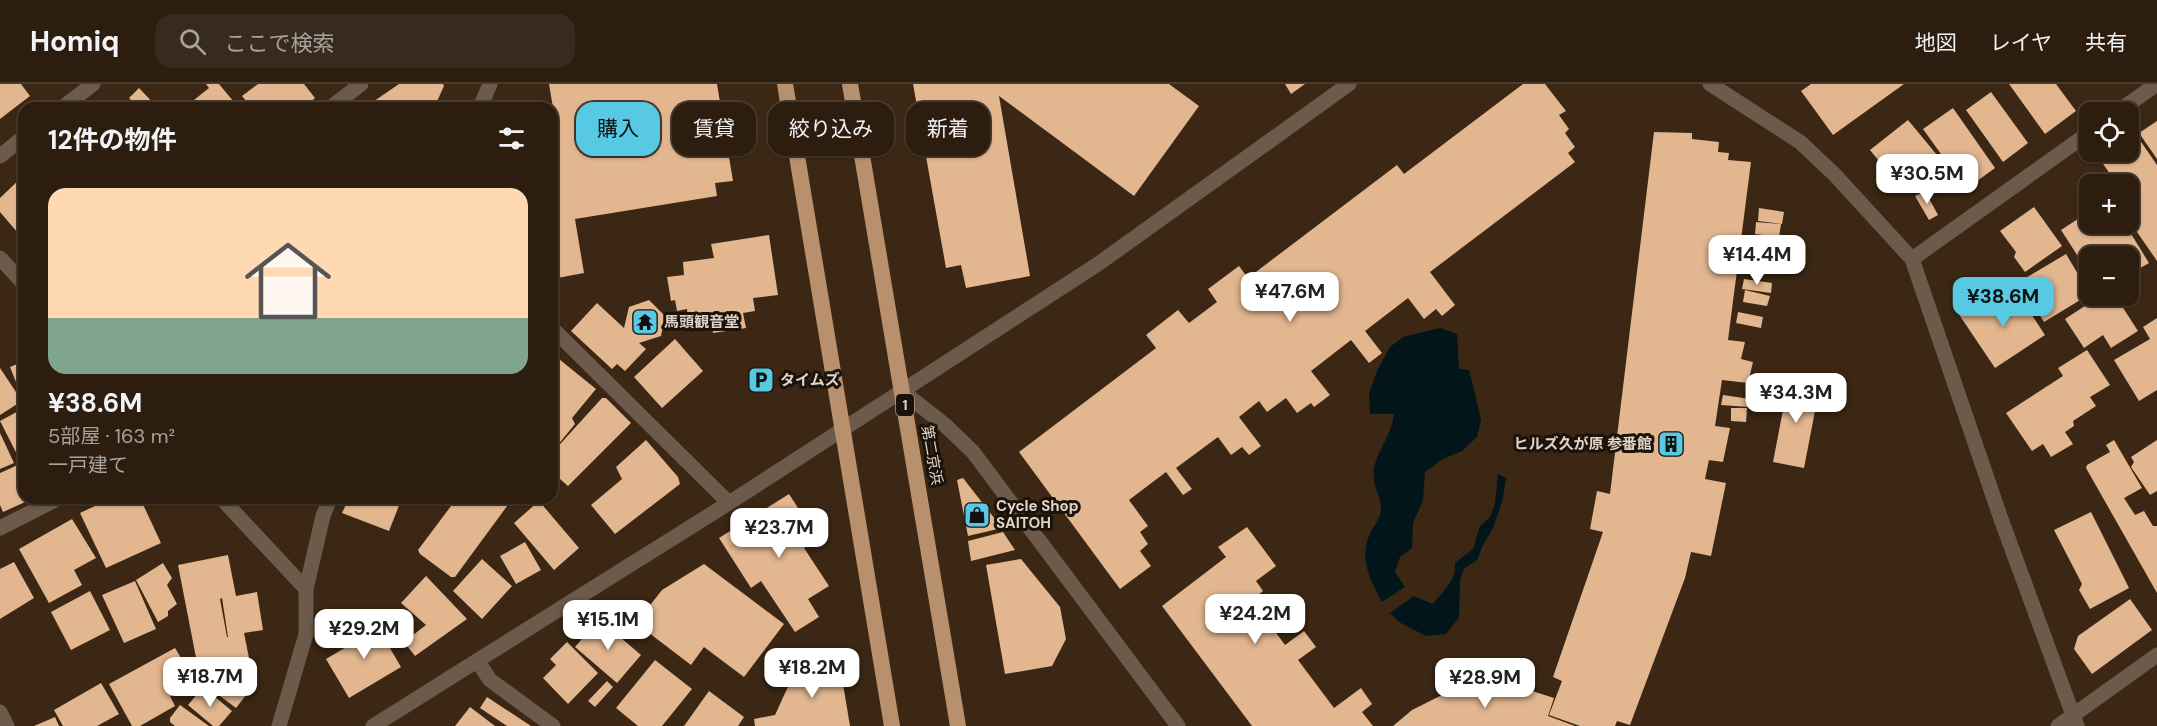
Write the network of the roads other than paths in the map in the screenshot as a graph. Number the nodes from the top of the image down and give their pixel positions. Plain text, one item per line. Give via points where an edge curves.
1 (93, 84) edge
2 (362, 84) edge
3 (490, 84) edge
4 (785, 84) edge
5 (850, 84) edge
6 (1349, 84) edge
7 (1710, 84) edge
8 (2157, 84) edge
9 (70, 102) edge
10 (338, 102) edge
11 (482, 102) edge
12 (2131, 102) edge
13 (2079, 140) edge
14 (18, 142) edge
15 (0, 156) edge
16 (0, 258) edge
17 (1912, 259) junction
18 (18, 278) edge
19 (558, 334) edge
20 (903, 392) junction
21 (843, 430) junction
22 (729, 503) junction
23 (47, 504) edge
24 (227, 504) edge
25 (328, 504) edge
26 (0, 528) edge
27 (306, 589) junction
28 (2157, 655) edge
29 (478, 662) junction
30 (0, 712) edge
31 (2075, 721) edge
32 (7, 726) edge
33 (279, 726) edge
34 (373, 726) edge
35 (553, 726) edge
36 (892, 726) edge
37 (958, 726) edge
38 (1178, 726) edge
39 (2058, 726) edge

1 - 9 street
2 - 10 street
3 - 11 street
4 - 21 highway
5 - 20 highway, 第二京浜 / 1
6 - 20 street via 1098,264
7 - 17 street via 1800,142
8 - 12 street
13 - 17 street
14 - 15 street
16 - 18 street
17 - 31 street
19 - 22 street
20 - 21 street
20 - 37 highway, 第二京浜 / 1
20 - 38 street via 973,452
21 - 22 street
21 - 36 highway
22 - 29 street
23 - 26 street
24 - 27 street
25 - 27 street
27 - 33 street via 306,634
28 - 31 street
29 - 34 street
29 - 35 street via 489,680
30 - 32 street
31 - 39 street

